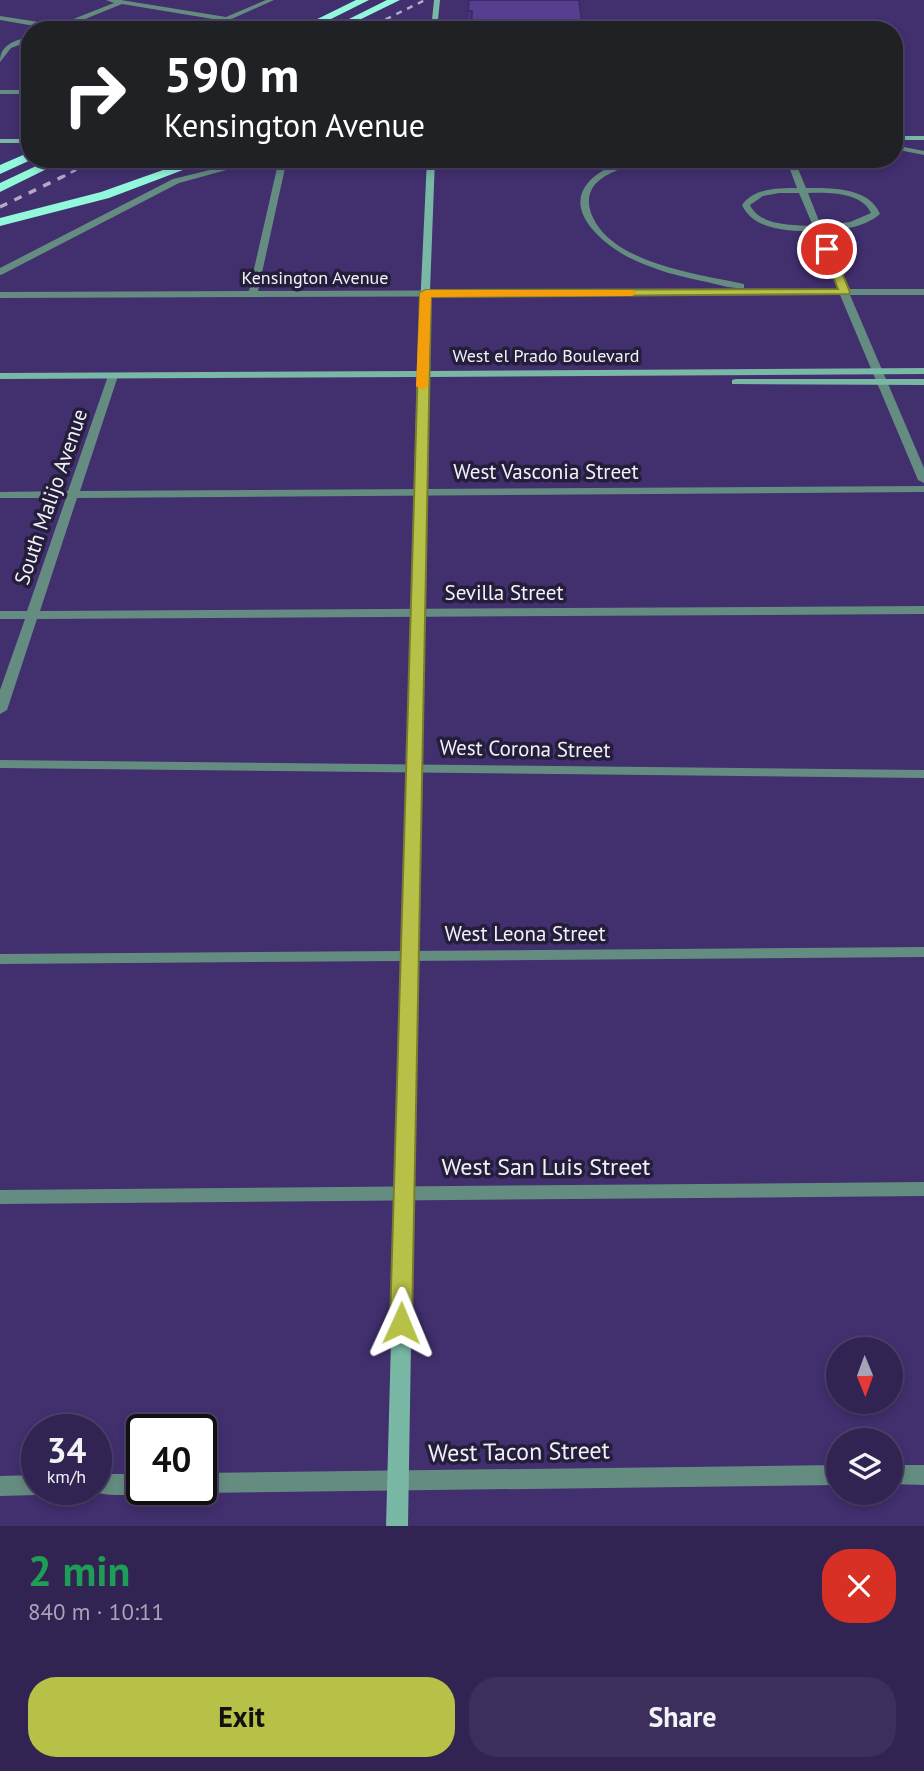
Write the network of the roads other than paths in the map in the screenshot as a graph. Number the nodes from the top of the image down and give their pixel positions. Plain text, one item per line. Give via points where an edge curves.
1 (109, 0) edge
2 (271, 0) edge
3 (364, 0) edge
4 (395, 0) edge
5 (438, 0) edge
6 (124, 1) edge
7 (0, 18) edge
8 (227, 19) junction
9 (72, 21) edge
10 (222, 21) edge
11 (319, 21) edge
12 (351, 21) edge
13 (435, 21) edge
14 (21, 22) edge
15 (21, 42) edge
16 (0, 60) edge
17 (0, 92) edge
18 (21, 92) edge
19 (903, 138) edge
20 (924, 138) edge
21 (0, 141) edge
22 (21, 141) edge
23 (903, 149) edge
24 (924, 153) edge
25 (21, 160) edge
26 (42, 168) edge
27 (181, 168) edge
28 (226, 168) edge
29 (281, 168) edge
30 (432, 168) edge
31 (614, 168) edge
32 (794, 168) edge
33 (0, 170) edge
34 (0, 188) edge
35 (803, 191) junction
36 (0, 222) edge
37 (818, 228) junction
38 (0, 272) edge
39 (770, 292) junction
40 (845, 292) junction
41 (924, 292) edge
42 (426, 293) junction
43 (253, 294) junction
44 (0, 295) edge
45 (924, 372) edge
46 (0, 376) edge
47 (879, 377) junction
48 (422, 379) junction
49 (111, 380) junction
50 (924, 382) edge
51 (0, 385) edge
52 (920, 462) edge
53 (924, 480) edge
54 (924, 489) edge
55 (420, 492) junction
56 (73, 494) junction
57 (0, 495) edge
58 (924, 610) edge
59 (417, 612) junction
60 (0, 615) edge
61 (32, 615) junction
62 (0, 710) edge
63 (0, 764) edge
64 (413, 769) junction
65 (924, 774) edge
66 (924, 952) edge
67 (408, 956) junction
68 (0, 959) edge
69 (924, 1189) edge
70 (404, 1193) junction
71 (0, 1197) edge
72 (826, 1475) edge
73 (903, 1475) edge
74 (924, 1475) edge
75 (398, 1480) junction
76 (217, 1483) edge
77 (21, 1485) edge
78 (0, 1486) edge
79 (397, 1526) edge

1 - 6 street
2 - 8 street
3 - 11 highway
4 - 12 highway
5 - 13 street
6 - 8 street
6 - 9 street
7 - 14 street
8 - 10 street
15 - 16 street via 8,47
17 - 18 street
19 - 20 street
21 - 22 street
23 - 24 street
25 - 33 highway
26 - 34 highway
27 - 36 highway via 114,192
28 - 38 street via 176,181
29 - 43 street
30 - 42 street
31 - 39 street via 587,189 584,207 593,225 613,246 701,278
32 - 35 street
35 - 37 street
35 - 37 street via 770,193 746,204 750,214 762,220
35 - 37 street via 850,195 877,210 865,222
37 - 40 street
39 - 40 street, Kensington Avenue
39 - 42 street, Kensington Avenue
40 - 41 street, Kensington Avenue
40 - 47 street
42 - 43 street, Kensington Avenue
42 - 48 street
43 - 44 street, Kensington Avenue
45 - 47 street, West el Prado Boulevard
46 - 49 street, West el Prado Boulevard
47 - 48 street, West el Prado Boulevard
47 - 50 street, West el Prado Boulevard
47 - 52 street
48 - 49 street, West el Prado Boulevard
48 - 55 street
49 - 51 street, West el Prado Boulevard
49 - 56 street, South Malijo Avenue
52 - 53 street
54 - 55 street, West Vasconia Street
55 - 56 street, West Vasconia Street
55 - 59 street
56 - 57 street, West Vasconia Street
56 - 61 street, South Malijo Avenue
58 - 59 street, Sevilla Street
59 - 61 street, Sevilla Street
59 - 64 street
60 - 61 street, Sevilla Street
61 - 62 street, South Malijo Avenue
63 - 64 street, West Corona Street
64 - 65 street, West Corona Street
64 - 67 street
66 - 67 street, West Leona Street
67 - 68 street, West Leona Street
67 - 70 street
69 - 70 street, West San Luis Street
70 - 71 street, West San Luis Street
70 - 75 street
72 - 75 street, West Tacon Street
73 - 74 street
75 - 76 street, West Tacon Street
75 - 79 street
77 - 78 street

